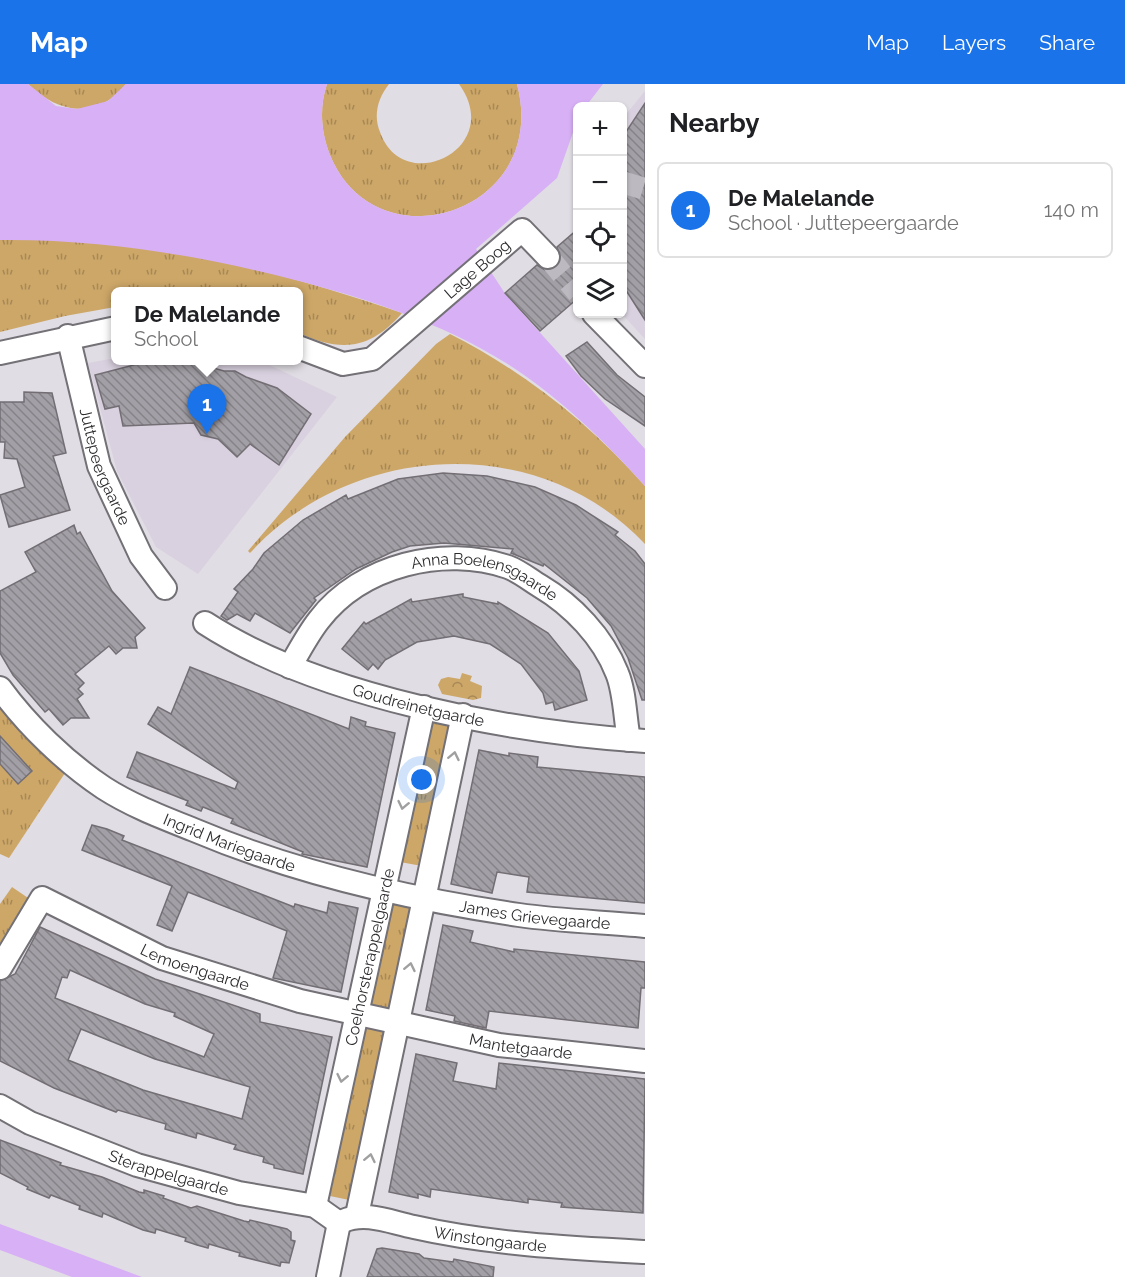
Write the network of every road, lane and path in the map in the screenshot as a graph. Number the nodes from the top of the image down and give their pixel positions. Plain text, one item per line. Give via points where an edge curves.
1 (543, 251) tunnel mouth
2 (598, 318) edge
3 (111, 329) edge
4 (68, 336) junction
5 (303, 349) edge
6 (0, 353) edge
7 (645, 366) edge
8 (165, 588) dead end
9 (205, 623) dead end
10 (290, 667) junction
11 (0, 688) edge
12 (424, 707) junction
13 (463, 715) junction
14 (637, 740) edge
15 (386, 888) junction
16 (425, 897) junction
17 (645, 926) edge
18 (0, 968) edge
19 (356, 1014) junction
20 (399, 1022) junction
21 (645, 1061) edge
22 (0, 1106) edge
23 (315, 1206) junction
24 (348, 1219) junction
25 (645, 1252) edge
26 (328, 1277) edge

1 - 5 street, Lage Boog via 522,230 372,359 343,364
2 - 7 street
3 - 4 street
4 - 6 street
4 - 8 street, Juttepeergaarde via 99,466 141,556
9 - 10 street, Goudreinetgaarde
10 - 12 street, Goudreinetgaarde
10 - 14 street, Anna Boelensgaarde via 319,619 364,582 414,561 462,558 509,568 557,597 582,620 618,674
11 - 15 street, Ingrid Mariegaarde via 82,772 106,789 228,844 298,867
12 - 13 street, Goudreinetgaarde
12 -> 15 street, Coelhorsterappelgaarde
13 - 14 street, Goudreinetgaarde via 529,728
16 -> 13 street
15 - 16 street, Ingrid Mariegaarde
15 - 19 street, Coelhorsterappelgaarde
16 - 17 street, James Grievegaarde via 519,915
20 -> 16 street
18 - 19 street, Lemoengaarde via 42,898 162,958 300,1001
19 - 20 street, Lemoengaarde
19 -> 23 street, Coelhorsterappelgaarde
20 - 21 street, Mantetgaarde via 499,1045
24 -> 20 street
22 - 23 street, Sterappelgaarde via 30,1123 137,1165 239,1193
23 - 24 street, Sterappelgaarde
24 - 25 street, Winstongaarde via 554,1247
24 - 26 street

